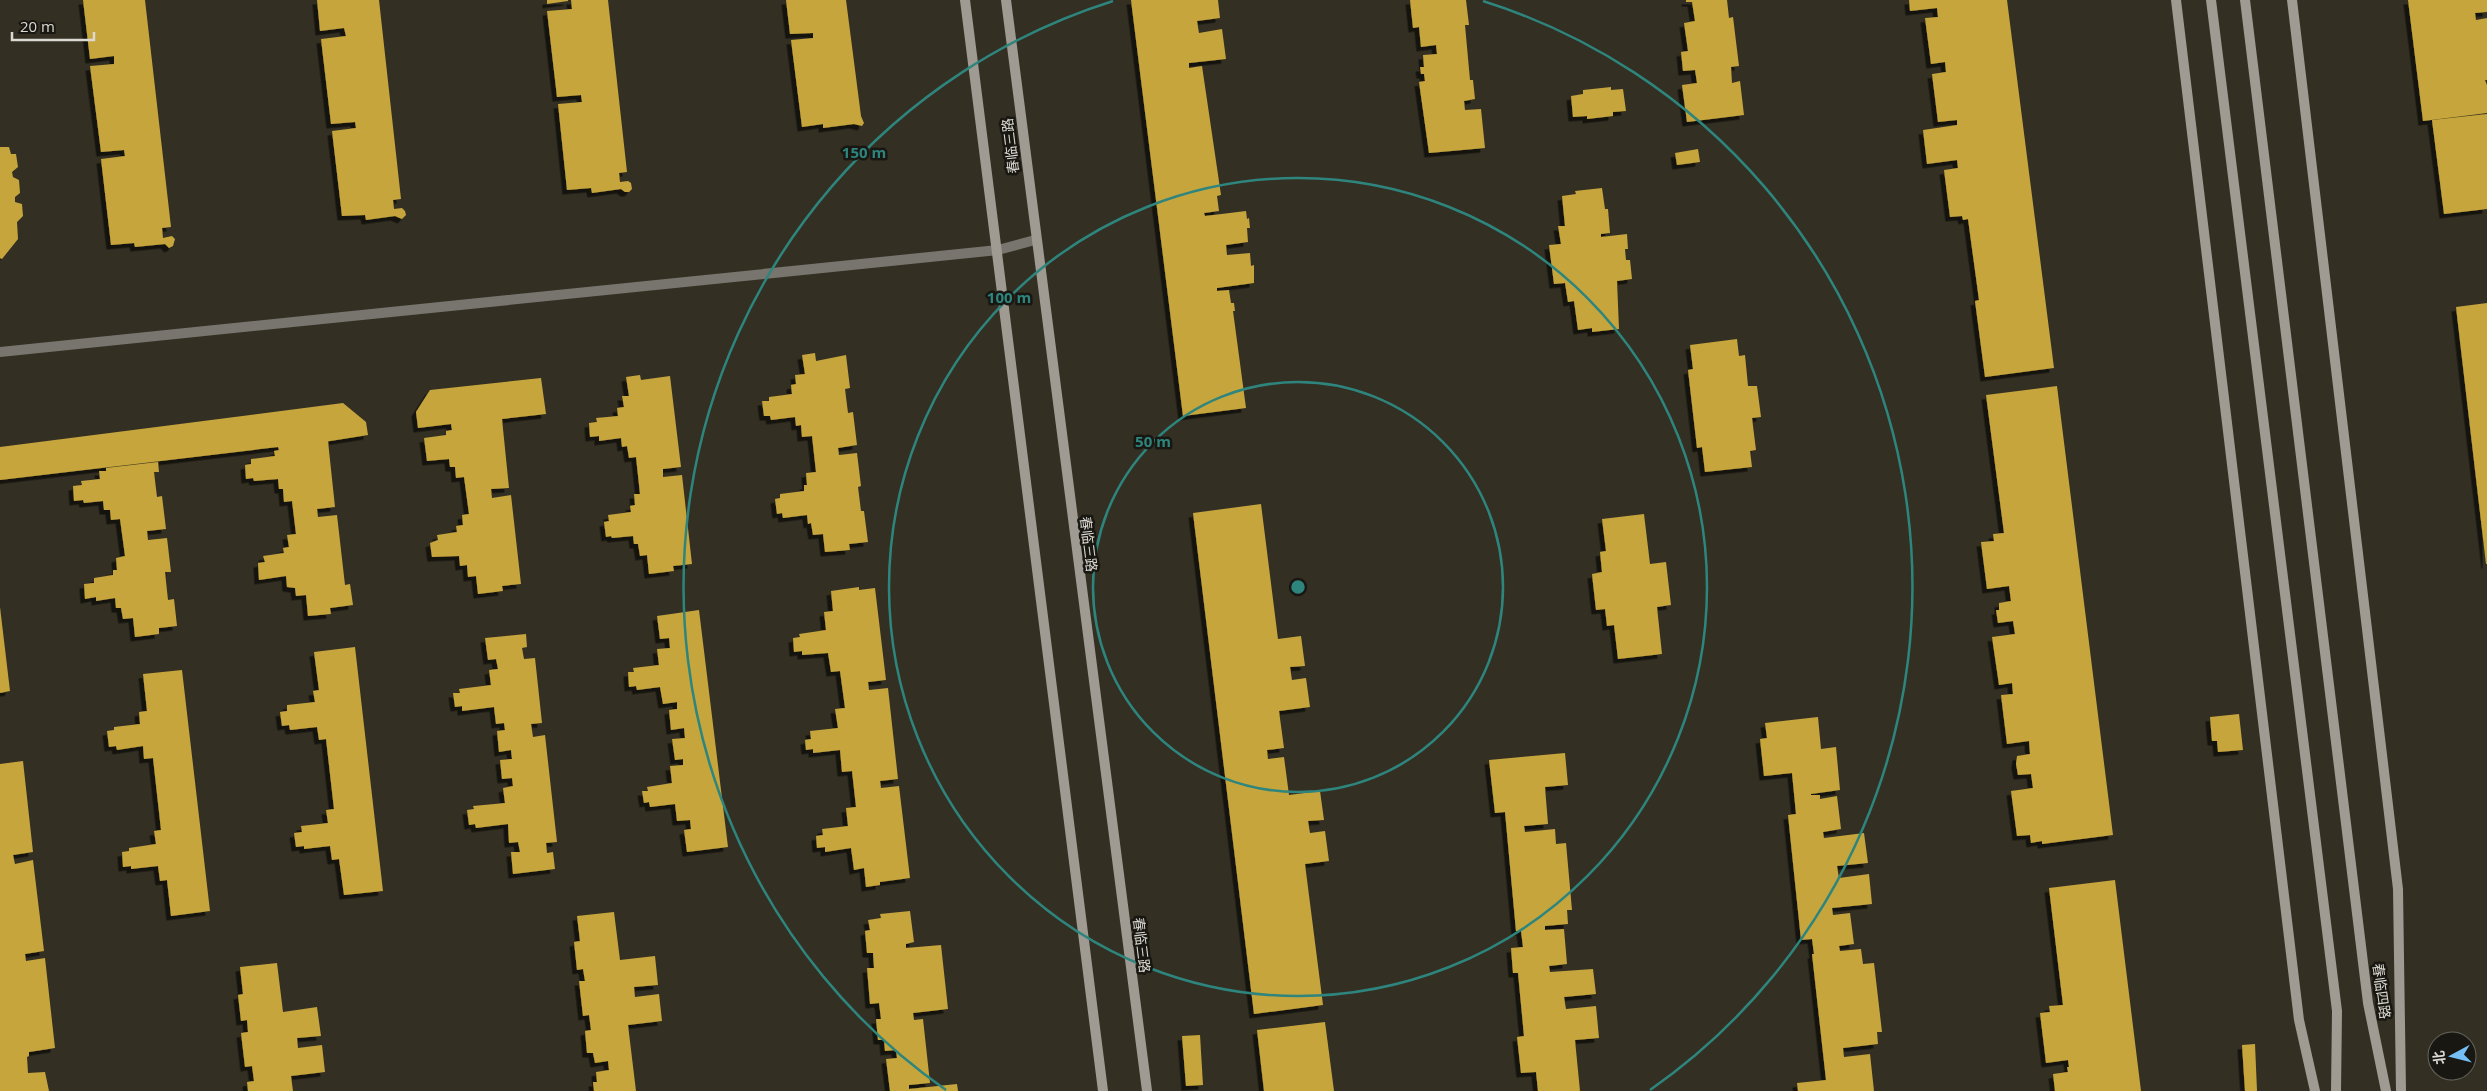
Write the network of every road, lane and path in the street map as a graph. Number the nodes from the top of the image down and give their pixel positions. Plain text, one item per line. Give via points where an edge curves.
1 (965, 0) edge
2 (1006, 0) edge
3 (2176, 0) edge
4 (2211, 0) edge
5 (2245, 0) edge
6 (2292, 0) edge
7 (1035, 240) junction
8 (998, 250) junction
9 (0, 352) edge
10 (1103, 1091) edge
11 (1147, 1091) edge
12 (2315, 1091) edge
13 (2336, 1091) edge
14 (2386, 1091) edge
15 (2401, 1091) edge

1 - 8 street, 春临三路
2 - 7 street, 春临三路
3 - 12 street via 2299,1020
4 - 13 street via 2337,1011
5 - 14 street, 春临四路 via 2368,1003
6 - 15 street via 2398,889
7 - 8 street
7 - 11 street, 春临三路
8 - 9 street
8 - 10 street, 春临三路

